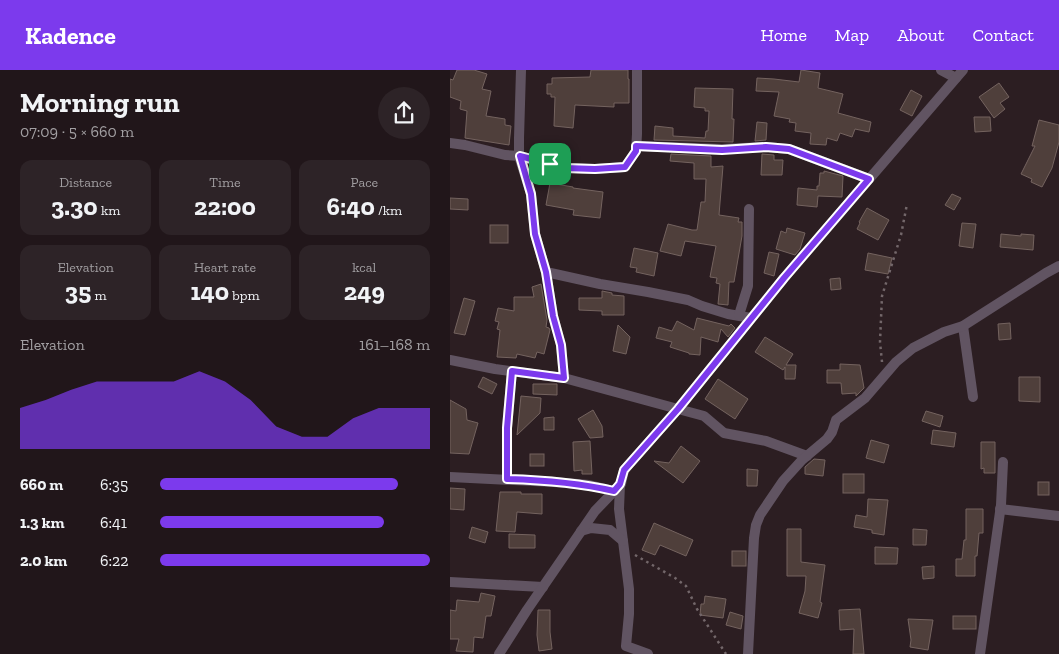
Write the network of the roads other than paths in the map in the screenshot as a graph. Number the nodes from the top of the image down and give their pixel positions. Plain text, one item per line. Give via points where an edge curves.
1 (521, 70) edge
2 (636, 70) edge
3 (941, 70) edge
4 (963, 70) edge
5 (956, 78) junction
6 (450, 143) edge
7 (636, 146) junction
8 (520, 156) junction
9 (869, 179) junction
10 (749, 209) dead end
11 (1059, 266) edge
12 (546, 272) junction
13 (739, 315) junction
14 (751, 318) junction
15 (962, 326) junction
16 (450, 360) edge
17 (512, 371) junction
18 (564, 378) junction
19 (972, 397) dead end
20 (678, 409) junction
21 (807, 456) junction
22 (1003, 462) dead end
23 (450, 477) edge
24 (507, 479) junction
25 (617, 487) junction
26 (1000, 510) junction
27 (1059, 516) edge
28 (581, 532) junction
29 (624, 545) junction
30 (450, 582) edge
31 (543, 587) junction
32 (499, 654) edge
33 (648, 654) edge
34 (748, 654) edge
35 (980, 654) edge

1 - 8 street
2 - 7 street
3 - 5 street
4 - 5 street
5 - 9 street
6 - 8 street
7 - 8 street via 625,167 565,168
7 - 9 street via 789,149
8 - 12 street
9 - 14 street
10 - 13 street via 748,286
11 - 15 street
12 - 13 street via 688,300
12 - 18 street via 561,345
13 - 14 street
14 - 20 street
15 - 19 street
15 - 21 street via 913,348 896,362 865,398 836,420 827,439
16 - 17 street
17 - 18 street
17 - 24 street
18 - 20 street
20 - 21 street via 704,416 724,433 766,441
20 - 25 street via 624,470
21 - 34 street via 783,481 756,525
22 - 26 street
23 - 24 street
24 - 25 street
25 - 28 street via 595,510
25 - 29 street
26 - 27 street
26 - 35 street
28 - 29 street via 591,528 610,530
28 - 31 street
29 - 33 street via 629,589 626,646
30 - 31 street
31 - 32 street

